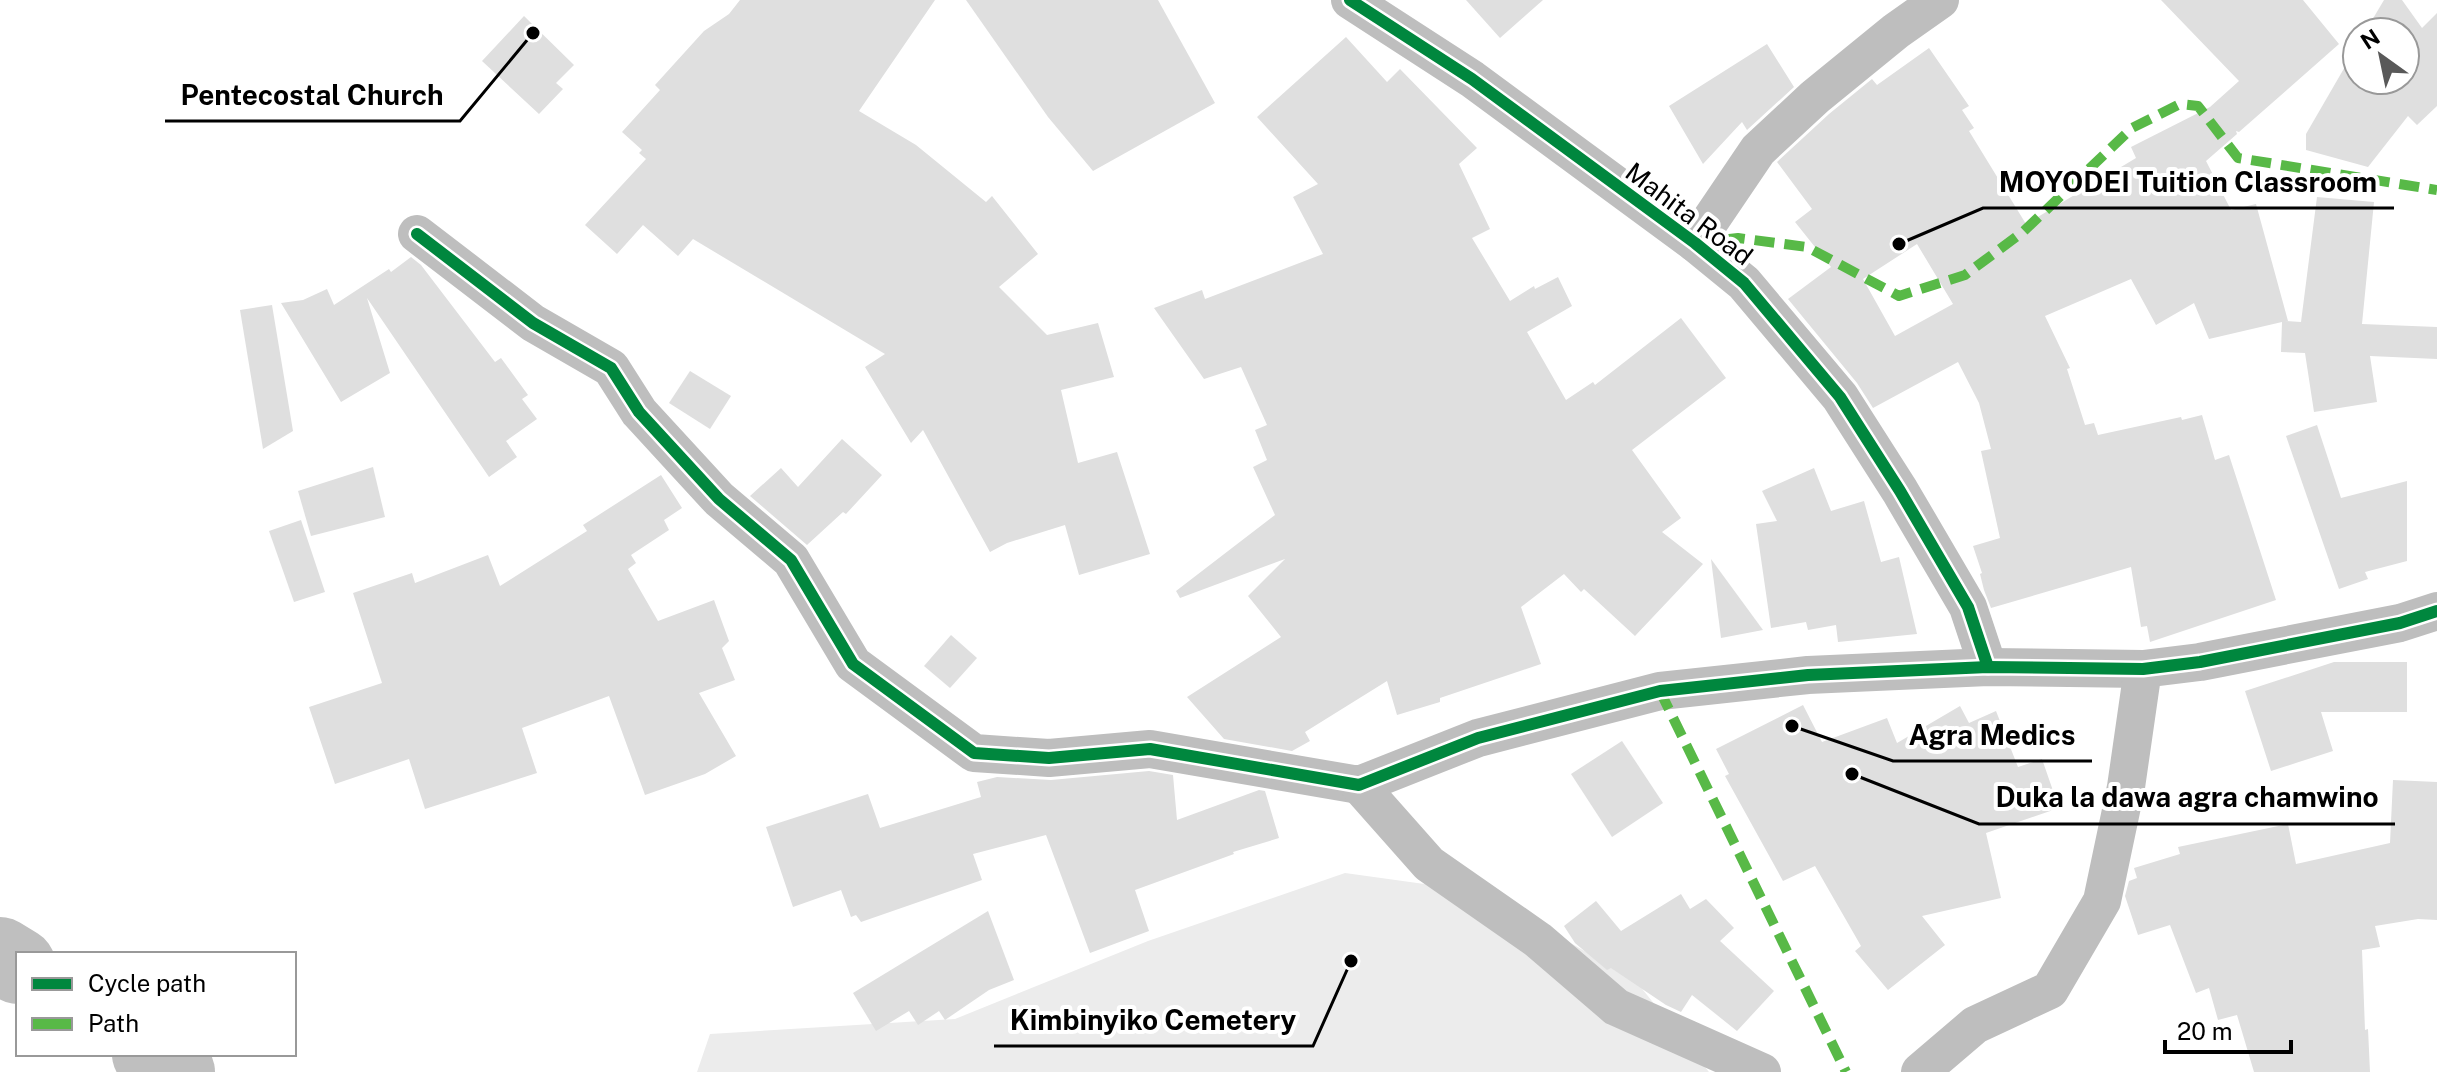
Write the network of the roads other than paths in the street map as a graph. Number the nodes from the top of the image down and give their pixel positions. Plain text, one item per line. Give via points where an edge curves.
1 (1350, 0) edge
2 (1940, 0) edge
3 (417, 234) dead end
4 (1695, 243) junction
5 (2437, 611) edge
6 (1988, 667) junction
7 (2143, 669) junction
8 (1359, 785) junction
9 (1762, 1072) edge
10 (1920, 1072) edge

1 - 4 street, Mahita Road via 1472,79
2 - 4 street via 1815,97 1758,150
3 - 8 street via 533,323 611,368 639,412 719,499 791,560 853,664 974,753 1049,758 1150,749
4 - 6 street, Mahita Road via 1744,283 1840,397 1968,607
5 - 7 street via 2400,623
6 - 7 street
6 - 8 street via 1808,675 1660,691 1478,738
7 - 10 street via 2102,901 2050,990 1975,1025
8 - 9 street via 1429,864 1538,940 1616,1007

